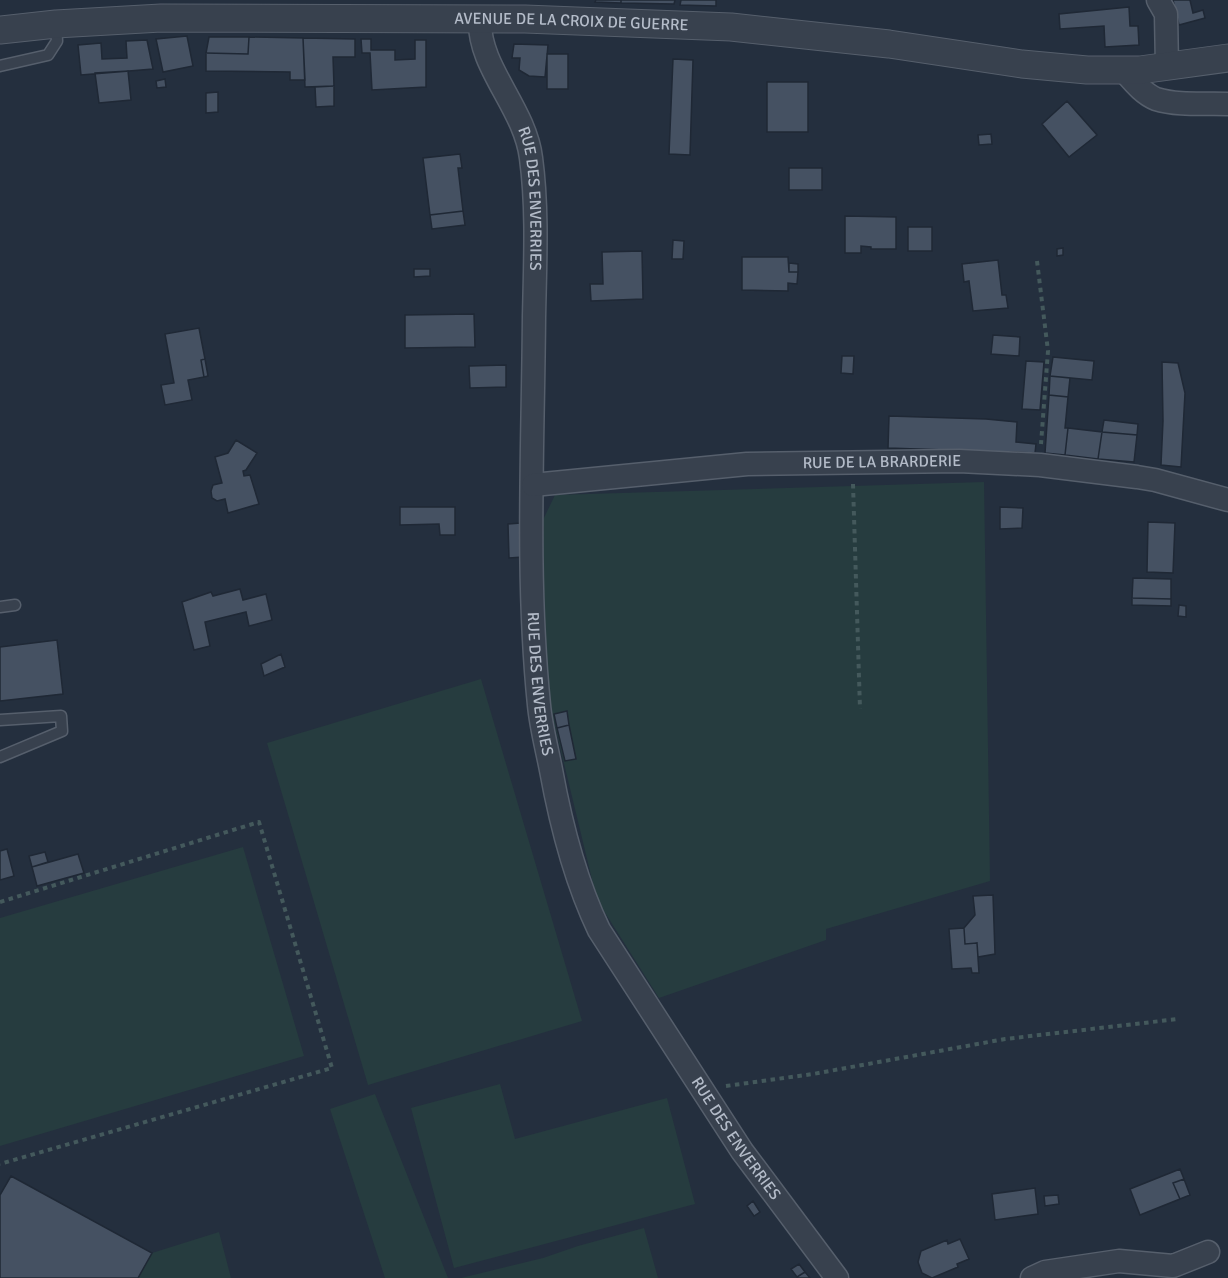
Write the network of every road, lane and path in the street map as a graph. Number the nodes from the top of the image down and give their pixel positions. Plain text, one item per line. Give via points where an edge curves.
1 (1158, 0) edge
2 (480, 20) junction
3 (56, 24) junction
4 (0, 30) edge
5 (1228, 58) edge
6 (0, 66) edge
7 (1167, 67) junction
8 (1132, 70) junction
9 (1228, 104) edge
10 (1037, 261) dead end
11 (852, 462) junction
12 (1040, 465) junction
13 (532, 485) junction
14 (1228, 500) edge
15 (15, 605) dead end
16 (0, 607) edge
17 (860, 709) dead end
18 (0, 720) edge
19 (0, 757) edge
20 (0, 902) edge
21 (1178, 1019) dead end
22 (701, 1089) junction
23 (0, 1164) edge
24 (1208, 1251) dead end
25 (837, 1278) edge
26 (1032, 1278) edge

1 - 7 street via 1166,14
2 - 3 street, AVENUE DE LA CROIX DE GUERRE via 162,14
2 - 8 street, AVENUE DE LA CROIX DE GUERRE via 731,27 1060,68
2 - 13 street, RUE DES ENVERRIES via 485,53 513,104 531,157 535,254
3 - 4 street, AVENUE DE LA CROIX DE GUERRE
3 - 6 lane via 57,41 48,55
5 - 7 street, AVENUE DE LA CROIX DE GUERRE
7 - 8 street, AVENUE DE LA CROIX DE GUERRE
8 - 9 street via 1136,84 1155,99
10 - 12 path via 1048,351
11 - 12 street, RUE DE LA BRARDERIE
11 - 13 street, RUE DE LA BRARDERIE via 747,464
11 - 17 path
12 - 14 street, RUE DE LA BRARDERIE via 1155,480
13 - 22 street, RUE DES ENVERRIES via 531,589 539,708 572,860 599,930
15 - 16 lane
18 - 19 lane via 61,716 62,730
20 - 23 path via 259,822 332,1068
21 - 22 path via 1005,1039 813,1074
22 - 25 street, RUE DES ENVERRIES
24 - 26 street via 1173,1266 1119,1262 1046,1272

